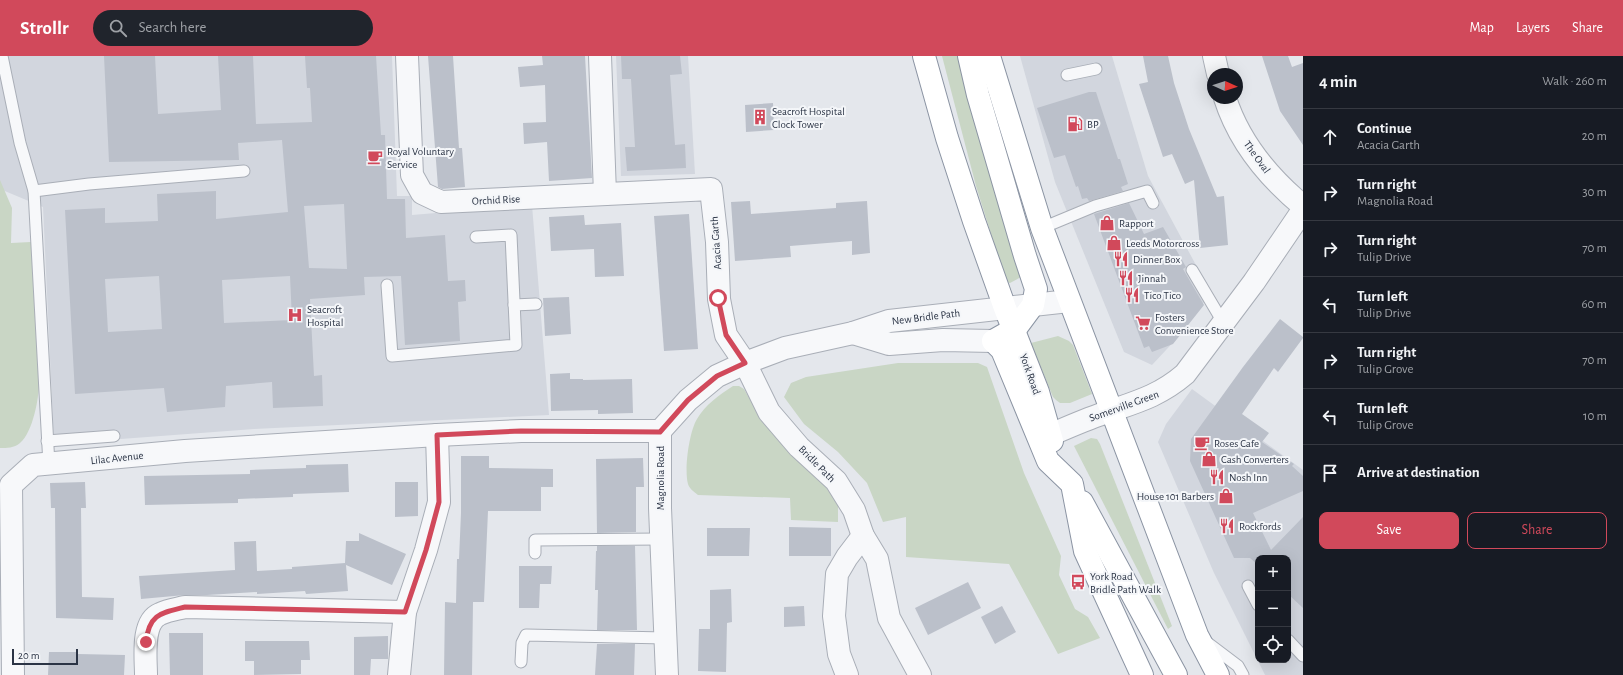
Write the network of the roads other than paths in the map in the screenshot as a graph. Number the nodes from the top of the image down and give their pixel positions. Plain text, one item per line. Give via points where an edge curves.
1 (2, 56) edge
2 (407, 56) edge
3 (600, 56) edge
4 (924, 56) edge
5 (969, 56) edge
6 (989, 56) edge
7 (1214, 56) edge
8 (1217, 68) edge
9 (1096, 69) dead end
10 (1067, 75) dead end
11 (1228, 104) edge
12 (244, 171) dead end
13 (711, 189) joint
14 (34, 191) junction
15 (605, 194) junction
16 (1153, 202) dead end
17 (1303, 206) edge
18 (1303, 210) edge
19 (1042, 228) junction
20 (476, 237) dead end
21 (1192, 270) dead end
22 (387, 285) dead end
23 (1069, 300) junction
24 (536, 304) dead end
25 (514, 305) junction
26 (1033, 305) junction
27 (1005, 308) junction
28 (1224, 324) junction
29 (1013, 330) junction
30 (853, 333) junction
31 (993, 341) junction
32 (745, 363) junction
33 (1111, 411) junction
34 (660, 432) junction
35 (429, 435) junction
36 (1050, 435) junction
37 (114, 436) dead end
38 (47, 441) junction
39 (49, 465) junction
40 (1072, 484) junction
41 (863, 536) junction
42 (661, 539) junction
43 (535, 553) dead end
44 (6, 566) edge
45 (1248, 586) dead end
46 (1255, 599) edge
47 (405, 612) junction
48 (1196, 636) junction
49 (665, 638) junction
50 (1291, 643) edge
51 (1303, 656) edge
52 (521, 662) dead end
53 (13, 675) edge
54 (146, 675) edge
55 (399, 675) edge
56 (667, 675) edge
57 (848, 675) edge
58 (920, 675) edge
59 (1142, 675) edge
60 (1176, 675) edge
61 (1218, 675) edge
62 (1243, 675) edge

1 - 14 lane via 20,143
2 - 15 street, Orchid Rise via 412,175 422,193 442,202
3 - 15 street
4 - 27 highway, York Road via 947,138
5 - 26 highway via 978,95 1036,290
6 - 19 highway
7 - 8 street
9 - 10 lane
11 - 17 street, The Oval via 1242,136 1256,157 1276,182
12 - 14 lane
13 - 15 street, Orchid Rise
13 - 32 street, Acacia Garth via 717,242 718,298 726,335
14 - 38 lane
16 - 19 lane via 1147,191 1094,206
18 - 28 street, Somerville Green
19 - 23 highway
20 - 25 lane via 511,235
21 - 28 lane
22 - 25 lane via 392,356 516,345
23 - 26 street, New Bridle Path
23 - 33 highway
24 - 25 lane
26 - 27 street, New Bridle Path
26 - 29 highway
27 - 29 highway, York Road
27 - 30 street, New Bridle Path via 889,321
28 - 33 street, Somerville Green via 1185,374 1171,386
29 - 31 highway
29 - 36 highway, York Road via 1038,392
30 - 31 street, New Bridle Path via 889,344 943,340
30 - 32 street, Magnolia Road via 785,348
31 - 40 highway via 1002,350 1048,460
32 - 34 street, Magnolia Road via 717,376 688,400
32 - 41 street, Bridle Path via 769,412 799,448 836,481 854,510
33 - 36 street, Somerville Green
33 - 48 highway
34 - 35 street, Lilac Avenue via 521,431
34 - 42 street, Magnolia Road
35 - 39 street, Lilac Avenue via 185,451
35 - 47 street via 439,502
36 - 40 highway, York Road
37 - 38 lane
38 - 39 lane
39 - 44 street, Lilac Avenue via 33,465 10,485
40 - 59 highway via 1085,551
40 - 60 highway, York Road
41 - 57 street via 837,574 835,623 839,654
41 - 58 street, Bridle Path via 877,559 889,618
42 - 43 lane via 535,540
42 - 49 street, Magnolia Road
44 - 53 street, Lilac Avenue
45 - 46 lane
47 - 54 street via 185,607 159,614 147,629
47 - 55 street
48 - 61 highway
48 - 62 lane via 1238,666
49 - 52 lane via 526,635 522,643
49 - 56 street, Magnolia Road
50 - 51 lane

